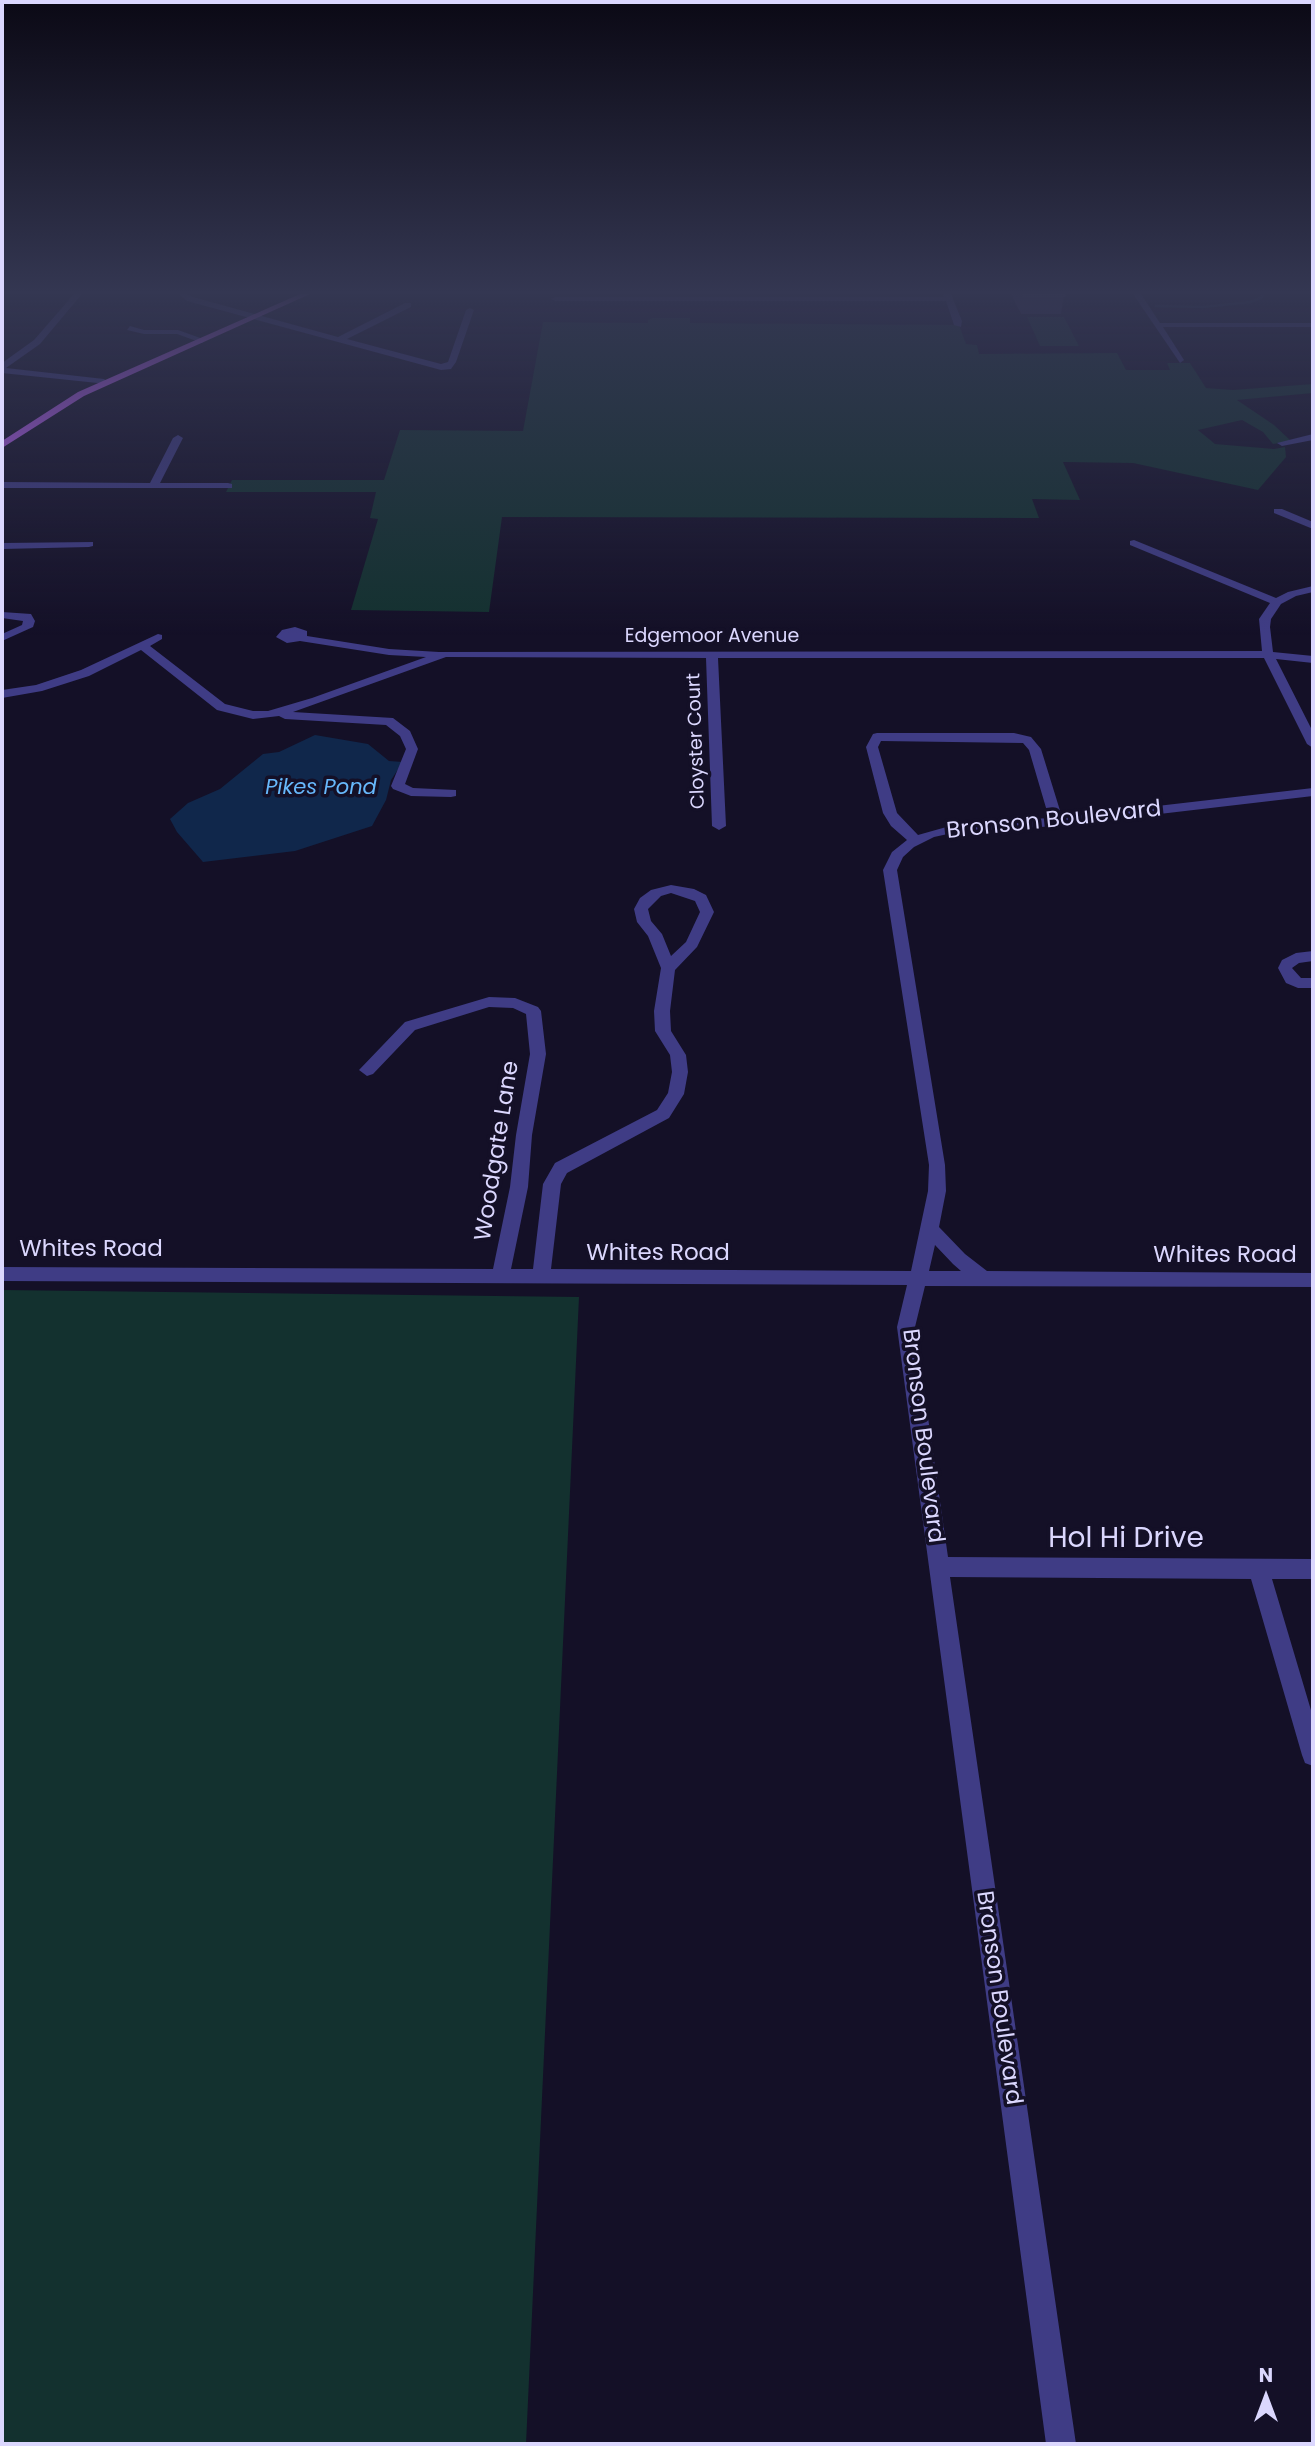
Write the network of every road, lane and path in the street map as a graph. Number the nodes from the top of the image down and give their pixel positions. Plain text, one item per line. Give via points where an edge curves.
1 (57, 408) edge
2 (1313, 437) edge
3 (178, 438) dead end
4 (1282, 443) dead end
5 (2, 445) edge
6 (2, 485) edge
7 (153, 486) junction
8 (228, 486) dead end
9 (1278, 511) dead end
10 (1313, 526) edge
11 (1134, 543) dead end
12 (89, 544) dead end
13 (2, 546) edge
14 (1313, 589) edge
15 (1277, 602) junction
16 (2, 615) edge
17 (2, 638) edge
18 (158, 638) dead end
19 (300, 638) dead end
20 (144, 647) junction
21 (445, 654) junction
22 (712, 655) junction
23 (1268, 655) junction
24 (1313, 659) edge
25 (2, 694) edge
26 (268, 715) junction
27 (1313, 744) edge
28 (1313, 792) edge
29 (451, 793) dead end
30 (1057, 822) junction
31 (719, 826) dead end
32 (916, 840) junction
33 (1313, 956) edge
34 (668, 968) junction
35 (1313, 983) edge
36 (367, 1070) dead end
37 (930, 1229) junction
38 (2, 1274) edge
39 (500, 1277) junction
40 (541, 1278) junction
41 (919, 1280) junction
42 (985, 1280) junction
43 (1313, 1280) edge
44 (938, 1567) junction
45 (1258, 1568) junction
46 (1313, 1569) edge
47 (1313, 1755) edge
48 (1061, 2444) edge

1 - 5 main road
2 - 4 street
3 - 7 street
6 - 7 street
7 - 8 street
9 - 10 street
11 - 15 street
12 - 13 street
14 - 15 street
15 - 23 street via 1265,619
16 - 17 street via 27,616 29,621 27,627
18 - 20 street
19 - 21 street via 389,652
20 - 25 street via 62,681
20 - 26 street, Edgemoor Avenue via 221,708
21 - 22 street, Edgemoor Avenue
21 - 26 street, Edgemoor Avenue
22 - 23 street, Edgemoor Avenue
22 - 31 street, Cloyster Court
23 - 24 street, Edgemoor Avenue
23 - 27 street
26 - 29 street via 389,721 406,734 412,749 398,786 411,792
28 - 30 street, Bronson Boulevard
30 - 32 street, Bronson Boulevard via 957,828
30 - 32 street via 1035,748 1027,740 877,737 873,747 890,813
32 - 37 street, Bronson Boulevard via 897,855 890,881 937,1165
33 - 35 street via 1290,960 1286,968 1298,983
34 - 34 street via 692,944 707,912 701,898 689,892 656,893 641,909 643,922 655,934
34 - 40 street via 663,1031 678,1055 676,1094 663,1114 561,1168 552,1184
36 - 39 street, Woodgate Lane via 410,1026 489,1002 515,1003 533,1011 538,1054 520,1187
37 - 41 street, Bronson Boulevard
37 - 42 street
38 - 39 street, Whites Road
39 - 40 street, Whites Road
40 - 41 street, Whites Road
41 - 42 street, Whites Road
41 - 44 street, Bronson Boulevard via 906,1327
42 - 43 street, Whites Road
44 - 45 street, Hol Hi Drive
44 - 48 street, Bronson Boulevard
45 - 46 street, Hol Hi Drive
45 - 47 street

